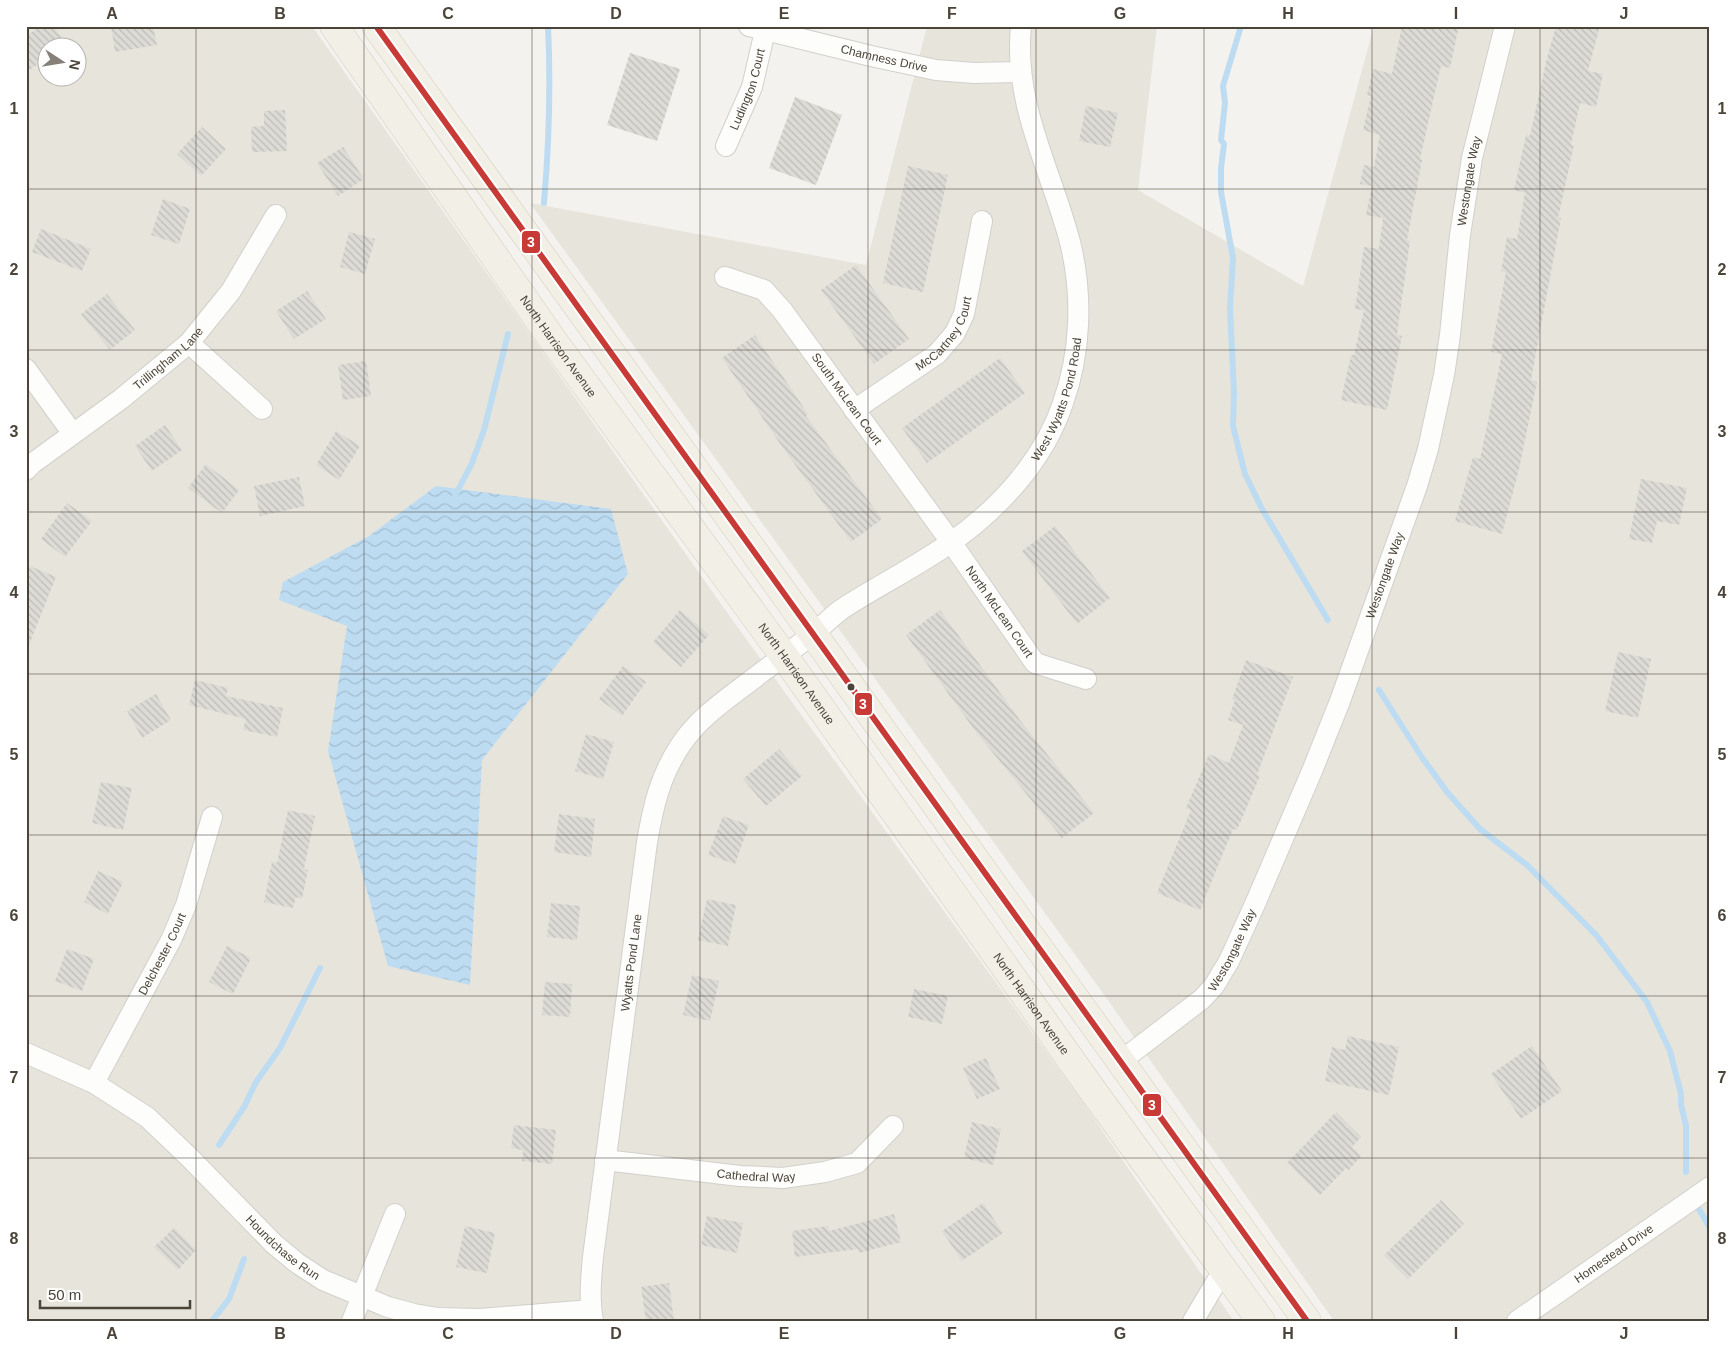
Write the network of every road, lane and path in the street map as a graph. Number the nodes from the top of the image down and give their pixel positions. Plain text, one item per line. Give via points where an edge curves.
1 (334, 26) edge
2 (376, 26) edge
3 (1021, 26) edge
4 (1505, 26) edge
5 (757, 29) edge
6 (1021, 72) junction
7 (726, 146) dead end
8 (276, 215) dead end
9 (982, 221) dead end
10 (725, 277) dead end
11 (190, 343) junction
12 (26, 369) edge
13 (262, 408) dead end
14 (854, 410) junction
15 (73, 434) junction
16 (26, 470) edge
17 (951, 542) junction
18 (813, 633) junction
19 (784, 656) junction
20 (1086, 679) dead end
21 (212, 816) dead end
22 (26, 1053) edge
23 (1121, 1061) junction
24 (94, 1083) junction
25 (893, 1126) dead end
26 (605, 1160) junction
27 (1710, 1186) edge
28 (395, 1214) dead end
29 (1224, 1269) junction
30 (362, 1297) junction
31 (592, 1315) edge
32 (352, 1321) edge
33 (1193, 1321) edge
34 (1260, 1321) edge
35 (1307, 1321) edge
36 (1517, 1321) edge

1 - 19 main road, North Harrison Avenue via 552,339
2 - 18 main road
3 - 6 street, West Wyatts Pond Road
4 - 23 street, Westongate Way via 1472,158 1460,234 1450,335 1428,449 1340,701 1255,904 1214,986 1202,999
5 - 6 street, Chamness Drive via 936,70
5 - 7 street, Ludington Court via 752,87
6 - 17 street, West Wyatts Pond Road via 1028,112 1069,241 1075,270 1078,306 1076,348 1062,405 1035,458 1020,480 998,502
8 - 11 street, Trillingham Lane via 231,291
9 - 14 street, McCartney Court via 964,314 955,333 937,354
10 - 14 street, South McLean Court via 764,290
11 - 13 street
11 - 15 street, Trillingham Lane
12 - 15 street
14 - 17 street, South McLean Court
15 - 16 street, Trillingham Lane
17 - 18 street, West Wyatts Pond Road via 840,611
17 - 20 street, North McLean Court via 1035,663
18 - 19 street, West Wyatts Pond Road
18 - 23 main road
19 - 26 street, Wyatts Pond Lane via 712,710 696,726 680,745 660,785 647,842
19 - 29 main road, North Harrison Avenue
21 - 24 street, Delchester Court via 186,905 171,940
22 - 24 street, Houndchase Run
23 - 35 main road
24 - 30 street, Houndchase Run via 147,1117 297,1264
25 - 26 street, Cathedral Way via 857,1163 783,1178
26 - 31 street, Wyatts Pond Lane via 590,1284
27 - 36 street, Homestead Drive
28 - 30 street
29 - 33 street
29 - 34 main road, North Harrison Avenue
30 - 31 street, Houndchase Run via 414,1314 461,1319
30 - 32 street

